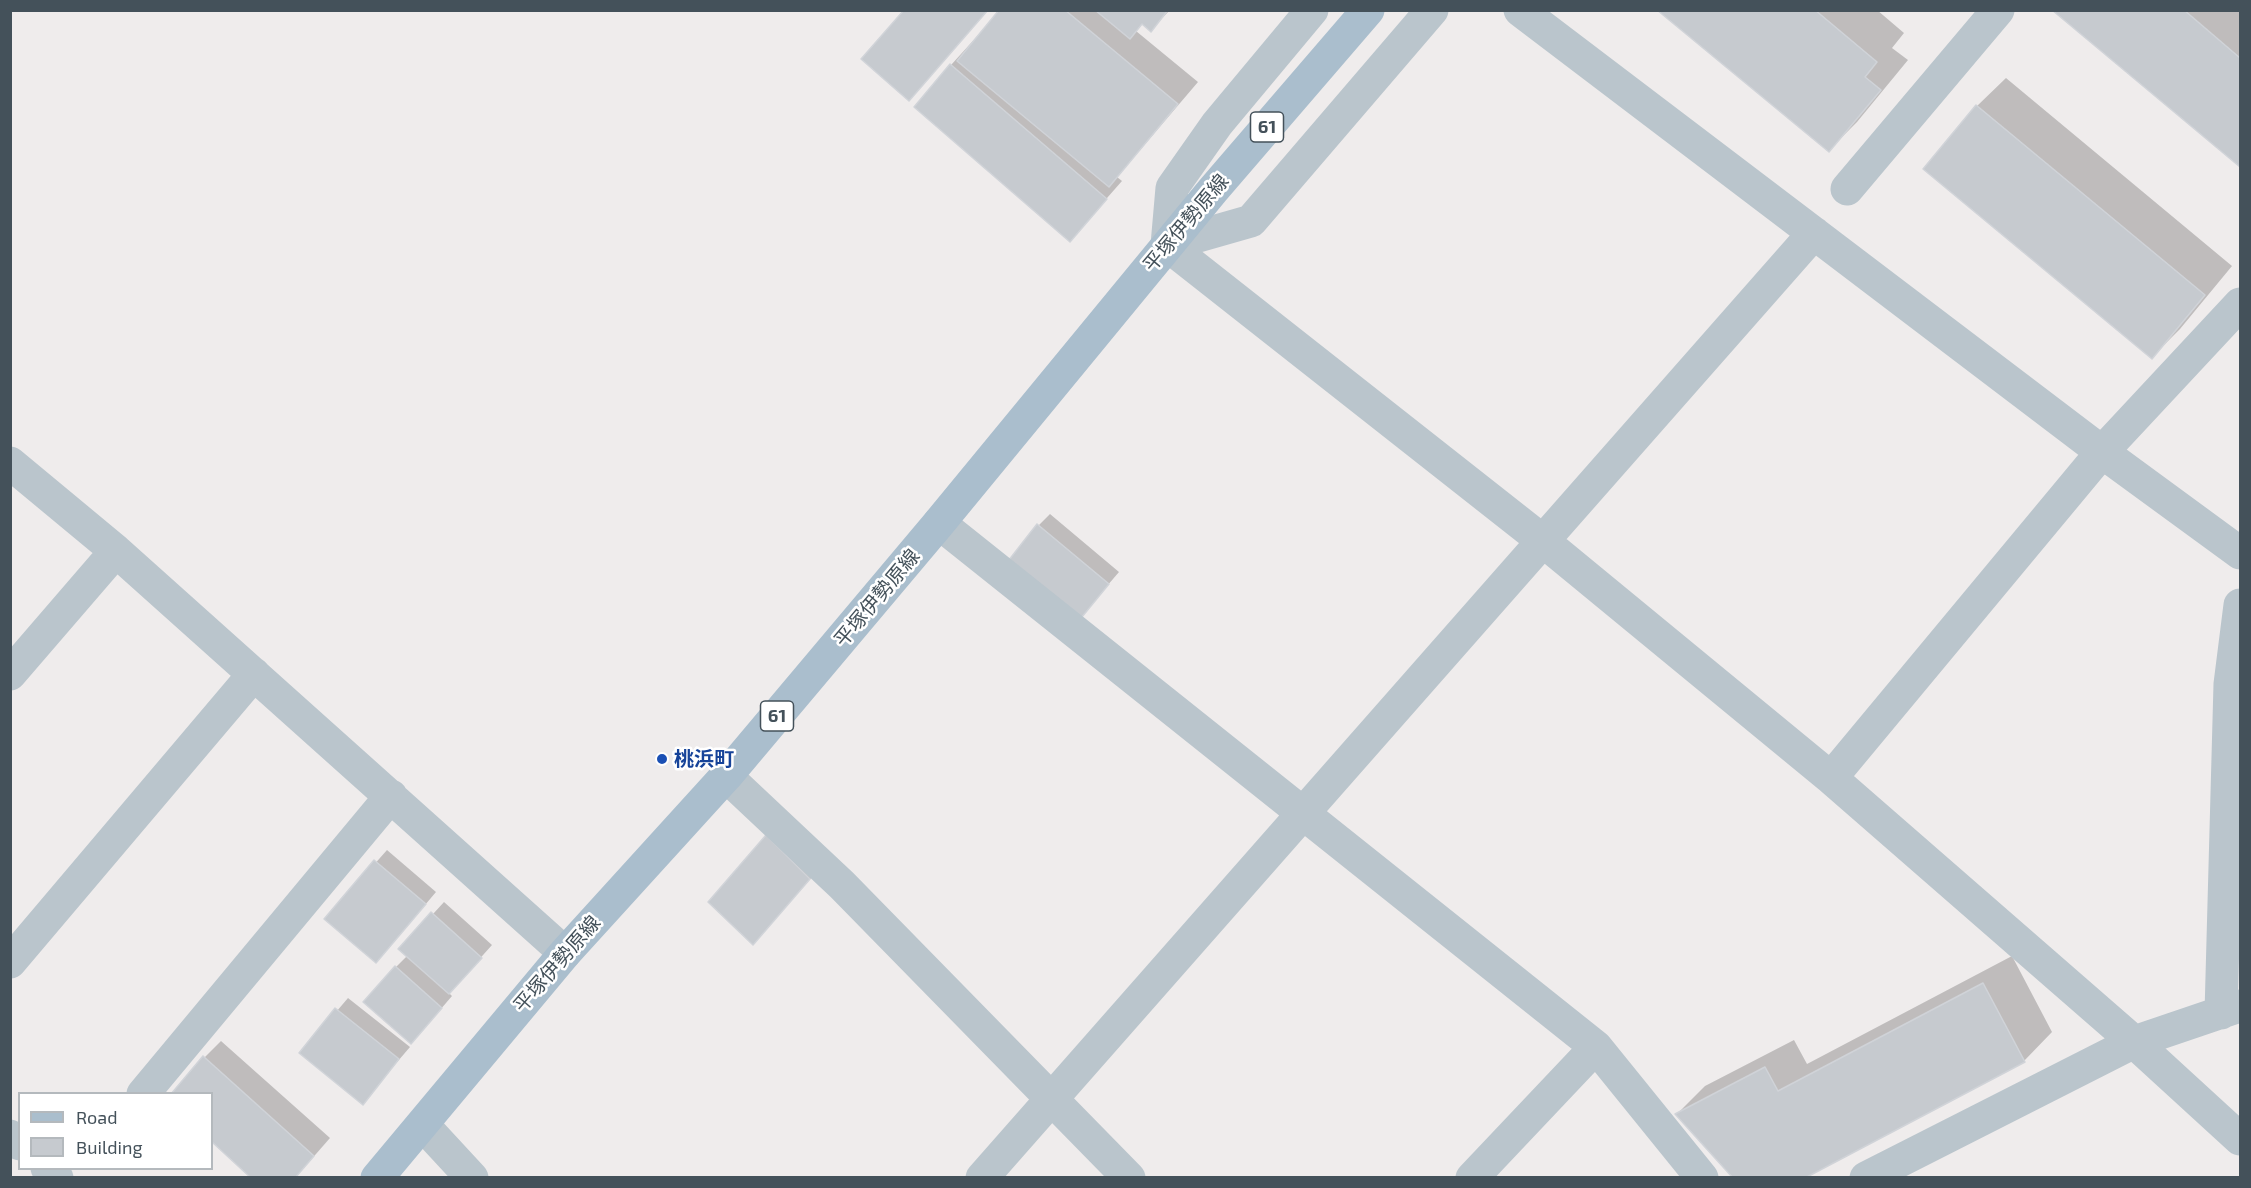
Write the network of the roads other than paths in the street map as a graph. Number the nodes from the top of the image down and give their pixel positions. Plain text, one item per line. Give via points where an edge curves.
1 (1312, 10) edge
2 (1368, 10) edge
3 (1432, 10) edge
4 (1520, 10) edge
5 (1998, 10) edge
6 (1847, 189) dead end
7 (1814, 232) junction
8 (1167, 245) junction
9 (2241, 304) edge
10 (2102, 452) junction
11 (10, 463) edge
12 (939, 523) junction
13 (1543, 541) junction
14 (116, 551) junction
15 (2241, 553) edge
16 (2241, 605) edge
17 (10, 674) edge
18 (254, 674) junction
19 (726, 776) junction
20 (1831, 778) junction
21 (391, 796) junction
22 (1304, 813) junction
23 (564, 953) junction
24 (10, 962) edge
25 (2231, 1010) edge
26 (2134, 1042) junction
27 (1596, 1047) junction
28 (145, 1092) edge
29 (1050, 1099) junction
30 (423, 1125) junction
31 (2241, 1139) edge
32 (377, 1178) edge
33 (472, 1178) edge
34 (982, 1178) edge
35 (1129, 1178) edge
36 (1472, 1178) edge
37 (1702, 1178) edge
38 (1866, 1178) edge

1 - 8 street via 1217,124 1172,188
2 - 8 main road, 平塚伊勢原線 / 61
3 - 8 street via 1251,221
4 - 7 street
5 - 6 street
7 - 10 street
7 - 13 street
8 - 12 main road, 平塚伊勢原線 / 61
8 - 13 street
9 - 10 street
10 - 15 street
10 - 20 street
11 - 14 street
12 - 19 main road, 平塚伊勢原線 / 61
12 - 22 street
13 - 20 street
13 - 22 street
14 - 17 street
14 - 18 street
16 - 25 street via 2229,684
18 - 21 street
18 - 24 street
19 - 23 main road, 平塚伊勢原線 / 61
19 - 29 street via 842,885
20 - 26 street
21 - 23 street
21 - 28 street
22 - 27 street
22 - 29 street
23 - 30 main road, 平塚伊勢原線 / 61
25 - 26 street
26 - 31 street
26 - 38 street
27 - 36 street
27 - 37 street
29 - 34 street
29 - 35 street
30 - 32 main road, 平塚伊勢原線 / 61
30 - 33 street

